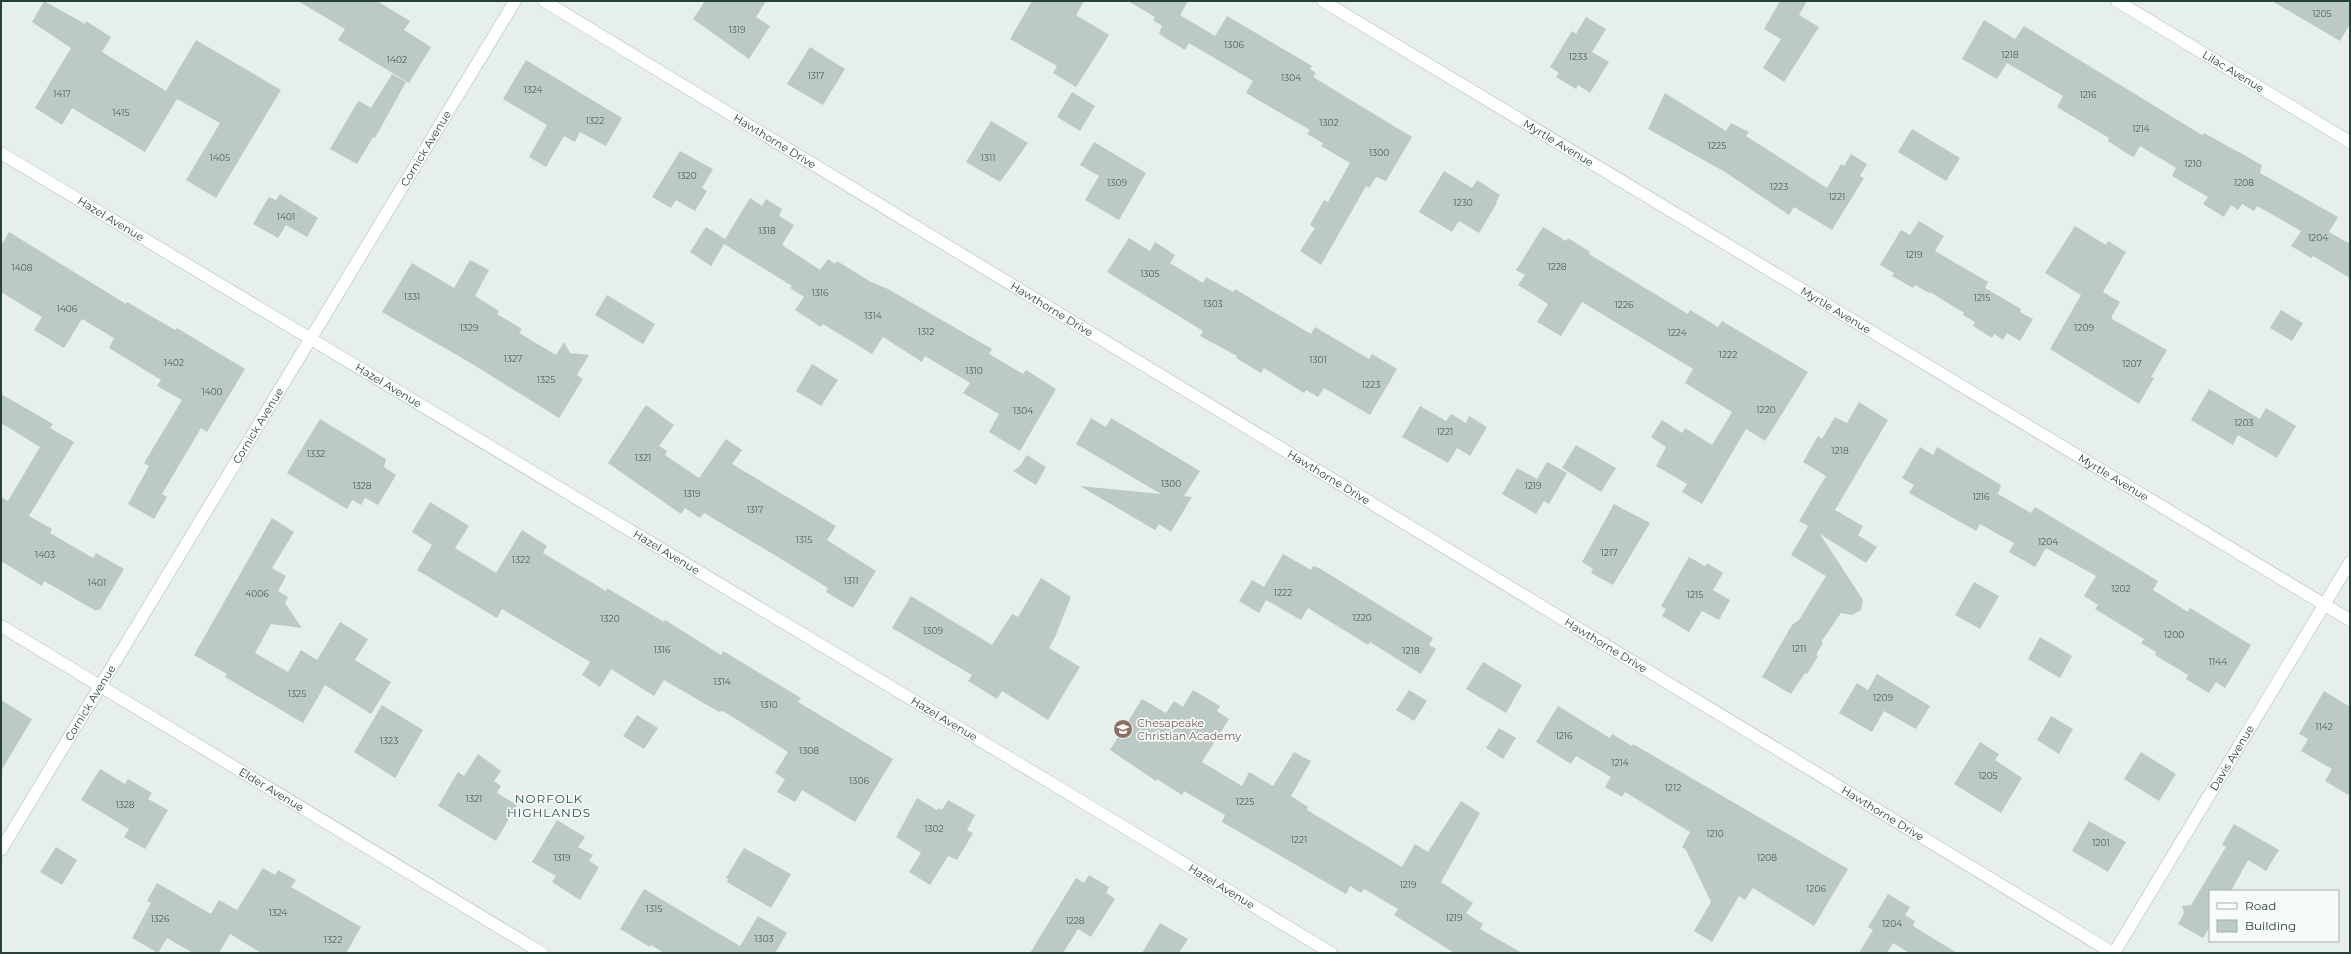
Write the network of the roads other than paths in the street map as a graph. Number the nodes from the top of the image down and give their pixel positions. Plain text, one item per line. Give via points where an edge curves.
1 (515, 1) edge
2 (544, 1) edge
3 (1323, 1) edge
4 (2117, 1) edge
5 (2350, 142) edge
6 (1, 153) edge
7 (309, 340) junction
8 (2350, 562) edge
9 (2324, 604) junction
10 (2350, 620) edge
11 (1, 626) edge
12 (100, 686) junction
13 (1, 850) edge
14 (542, 953) edge
15 (1330, 953) edge
16 (2113, 953) edge

1 - 7 street, Cornick Avenue
2 - 16 street, Hawthorne Drive
3 - 9 street, Myrtle Avenue
4 - 5 street, Lilac Avenue
6 - 7 street, Hazel Avenue
7 - 12 street, Cornick Avenue
7 - 15 street, Hazel Avenue via 1063,790
8 - 9 street, Davis Avenue
9 - 10 street, Myrtle Avenue
9 - 16 street, Davis Avenue
11 - 12 street, Elder Avenue
12 - 13 street, Cornick Avenue
12 - 14 street, Elder Avenue

